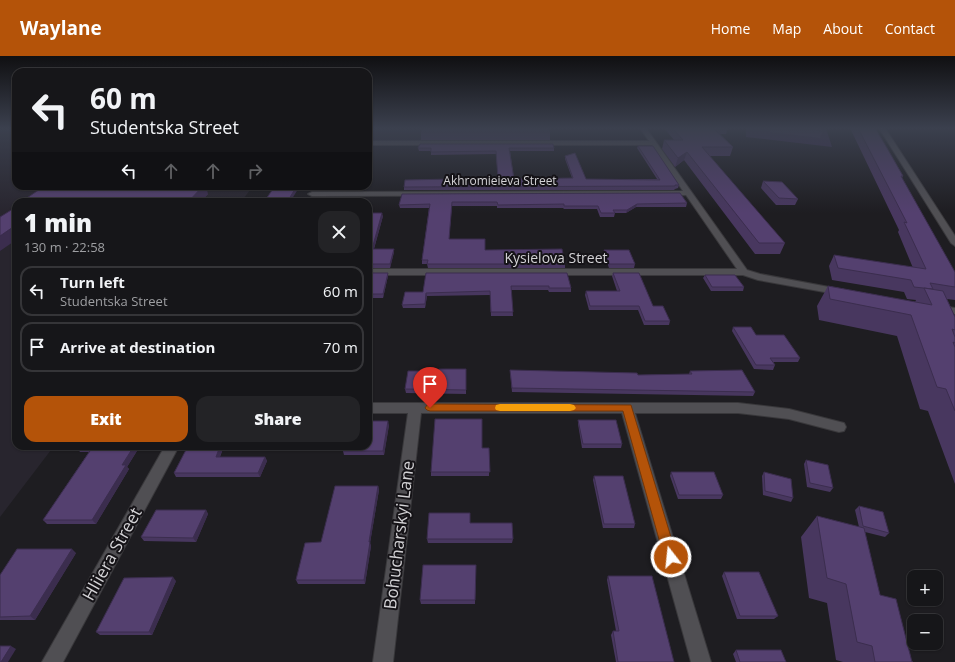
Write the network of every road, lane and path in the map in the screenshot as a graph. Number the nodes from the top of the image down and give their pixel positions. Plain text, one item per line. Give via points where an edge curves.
1 (663, 156) edge
2 (900, 156) edge
3 (314, 190) edge
4 (689, 193) junction
5 (312, 194) junction
6 (310, 198) edge
7 (955, 243) edge
8 (372, 272) edge
9 (744, 272) junction
10 (848, 293) edge
11 (924, 306) edge
12 (955, 311) edge
13 (372, 408) edge
14 (415, 408) junction
15 (628, 408) junction
16 (839, 427) dead end
17 (170, 450) edge
18 (52, 662) edge
19 (383, 662) edge
20 (701, 662) edge

1 - 4 street
2 - 7 street
3 - 5 street
4 - 5 street, Akhromieieva Street
4 - 9 street
5 - 6 street
8 - 9 street, Kysielova Street
9 - 10 street, Kysielova Street via 758,277
11 - 12 street
13 - 14 street
14 - 15 street
14 - 19 street, Bohucharskyi Lane
15 - 16 street via 738,408 789,414
15 - 20 street
17 - 18 street, Hliiera Street

